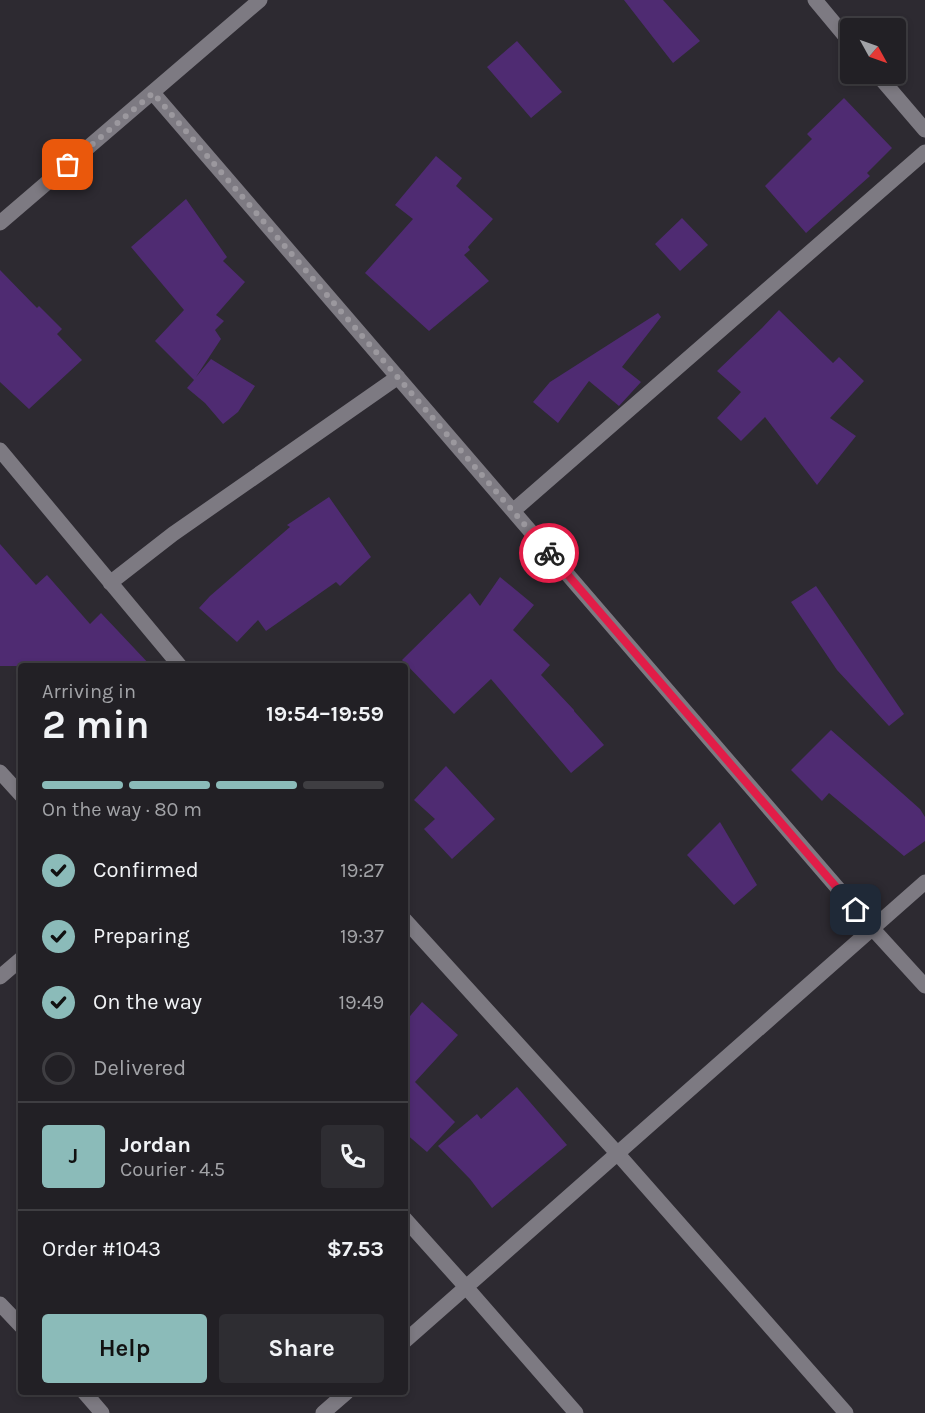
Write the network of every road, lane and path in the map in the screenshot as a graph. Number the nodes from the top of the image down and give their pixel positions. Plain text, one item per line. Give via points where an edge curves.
1 (260, 0) edge
2 (815, 0) edge
3 (840, 30) edge
4 (886, 84) edge
5 (153, 93) junction
6 (925, 130) edge
7 (925, 152) edge
8 (0, 223) edge
9 (398, 377) junction
10 (0, 450) edge
11 (513, 511) junction
12 (110, 582) junction
13 (178, 663) edge
14 (0, 772) edge
15 (18, 792) edge
16 (925, 882) edge
17 (408, 923) edge
18 (872, 928) junction
19 (18, 962) edge
20 (0, 977) edge
21 (925, 986) edge
22 (617, 1153) junction
23 (408, 1222) edge
24 (466, 1287) junction
25 (0, 1305) edge
26 (18, 1323) edge
27 (408, 1338) edge
28 (87, 1395) edge
29 (344, 1395) edge
30 (102, 1413) edge
31 (323, 1413) edge
32 (576, 1413) edge
33 (846, 1413) edge

1 - 5 street
2 - 3 street
4 - 6 street
5 - 8 street
5 - 9 street
7 - 11 street
9 - 11 street
9 - 12 street
10 - 12 street
11 - 18 street
12 - 13 street
14 - 15 street
16 - 18 street
17 - 22 street
18 - 21 street
18 - 22 street
19 - 20 street
22 - 24 street
22 - 33 street
23 - 24 street
24 - 27 street
24 - 32 street
25 - 26 street
28 - 30 street
29 - 31 street

